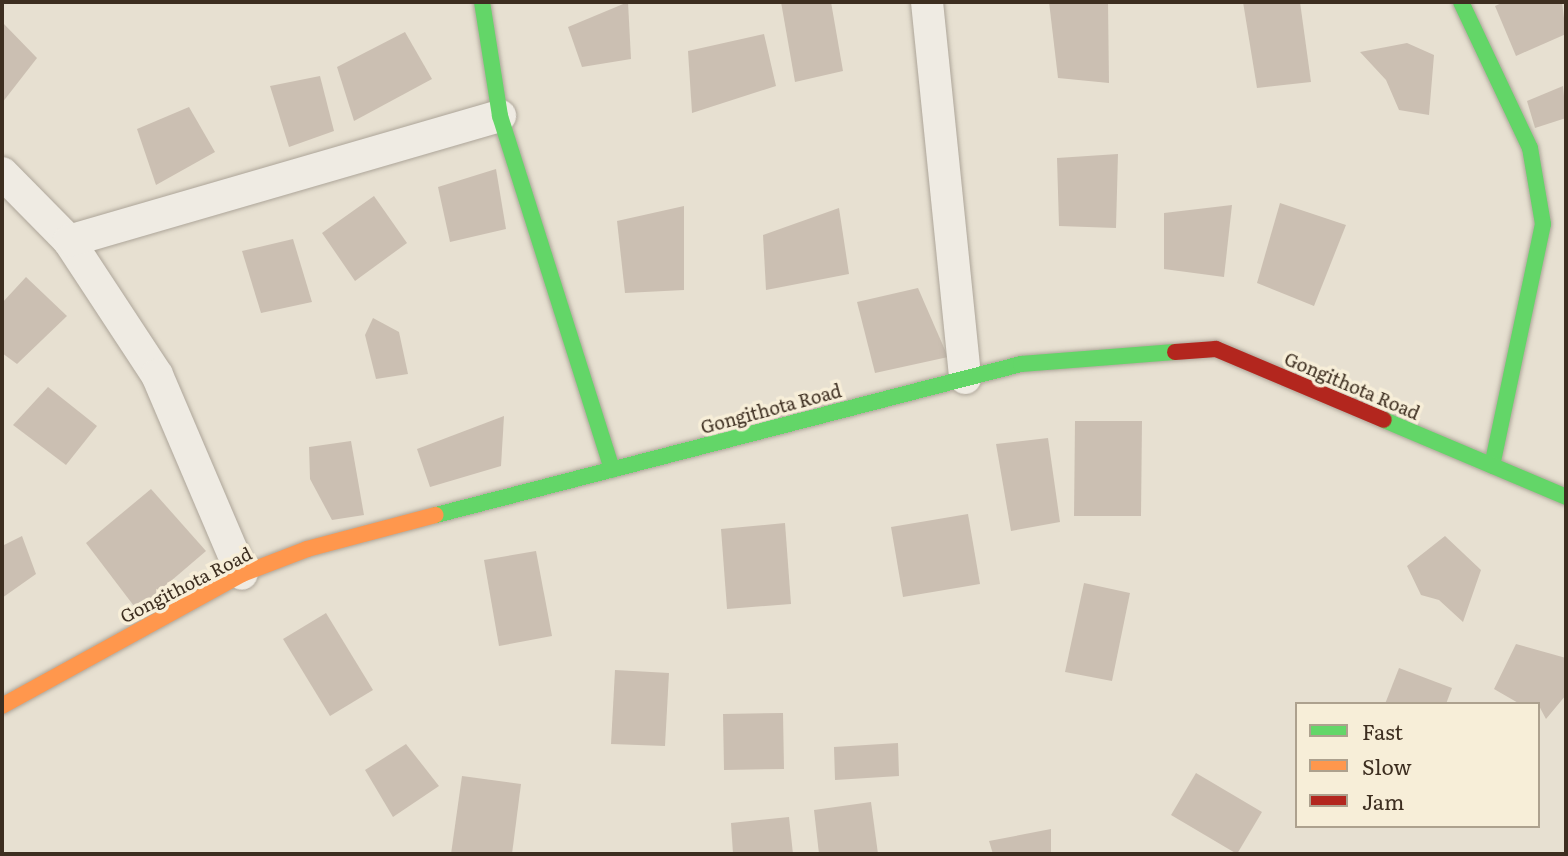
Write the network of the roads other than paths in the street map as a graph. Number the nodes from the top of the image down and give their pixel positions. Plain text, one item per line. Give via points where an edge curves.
1 (482, 2) edge
2 (927, 2) edge
3 (1461, 2) edge
4 (500, 116) junction
5 (2, 173) edge
6 (69, 241) junction
7 (965, 378) junction
8 (1492, 466) junction
9 (612, 470) junction
10 (1566, 497) edge
11 (242, 574) junction
12 (7, 693) edge

1 - 4 street
2 - 7 street
3 - 8 street via 1530,148 1543,224
4 - 6 street
4 - 9 street
5 - 6 street
6 - 11 street via 158,374
7 - 8 street, Gongithota Road via 1021,364 1216,349
7 - 9 street, Gongithota Road
8 - 10 street, Gongithota Road
9 - 11 street, Gongithota Road via 307,549
11 - 12 street, Gongithota Road

